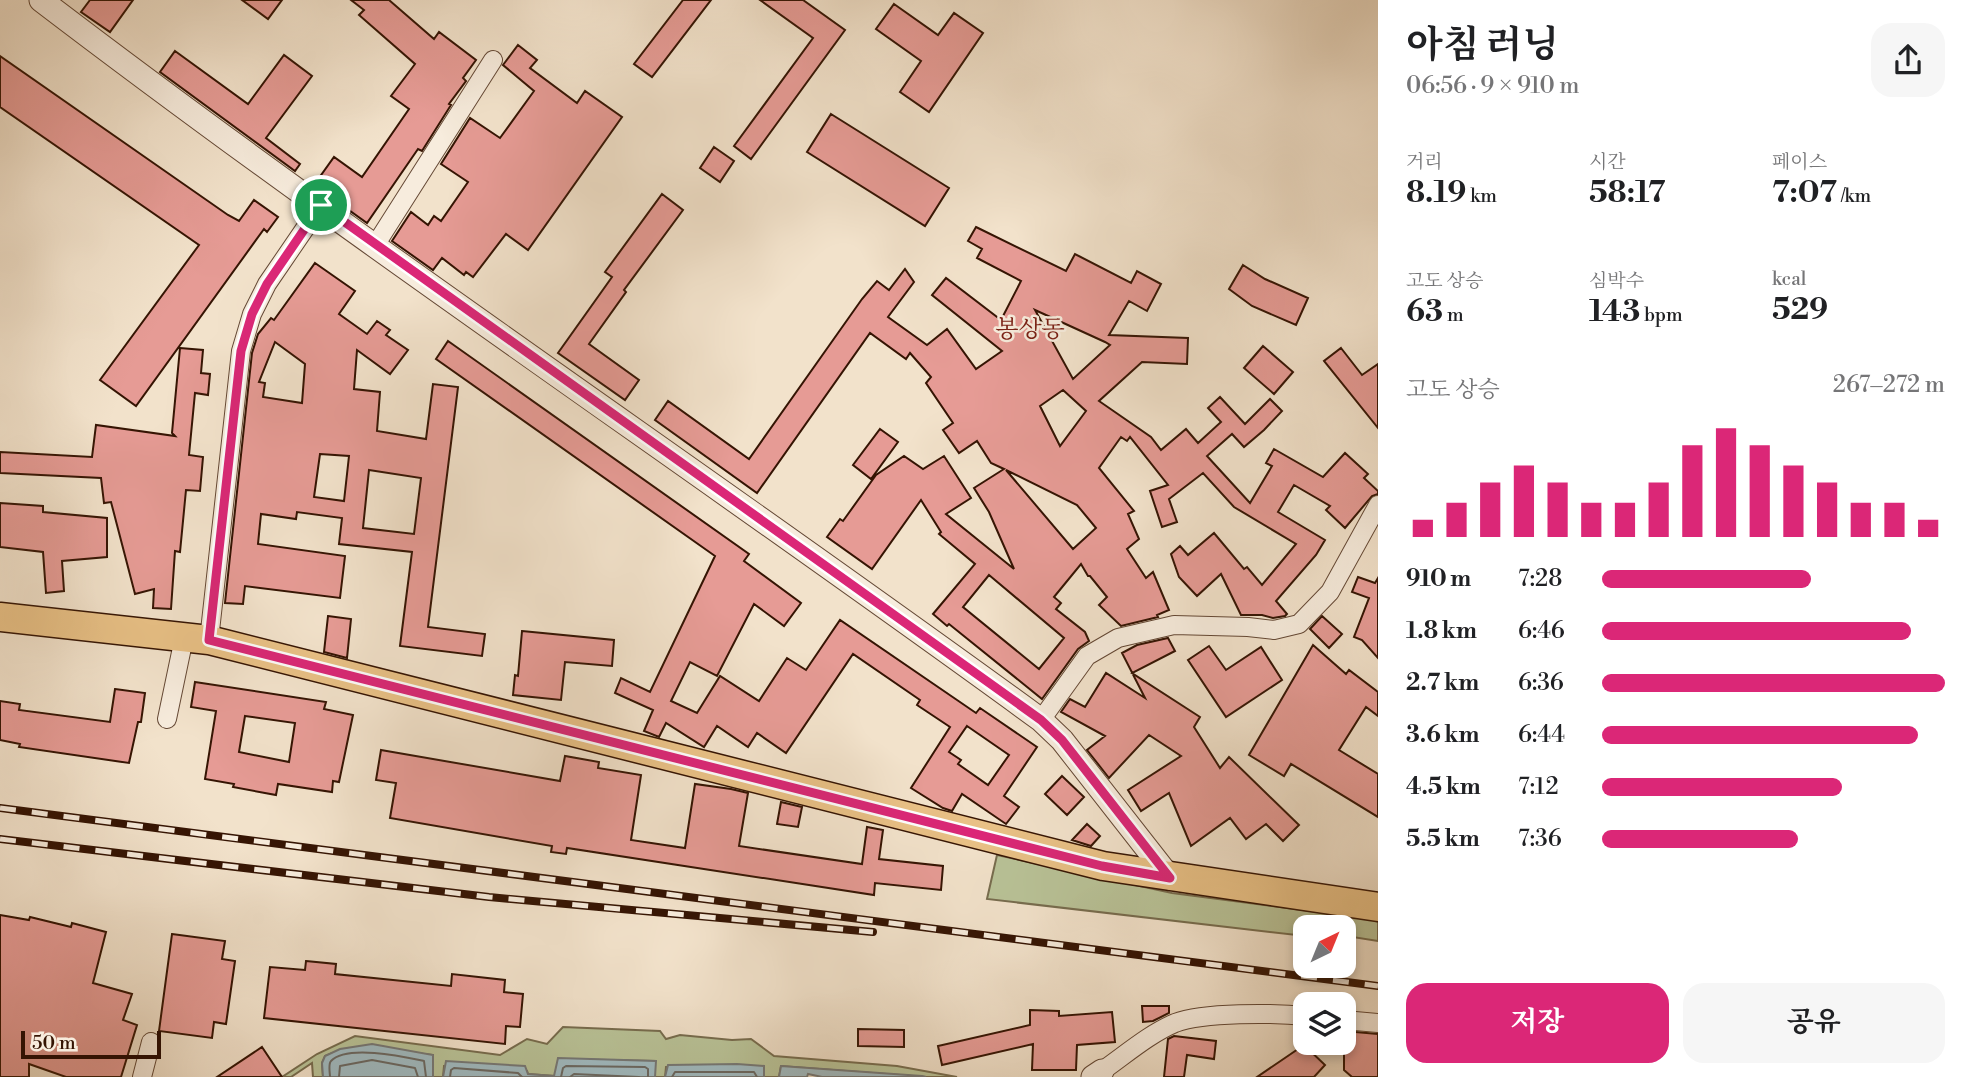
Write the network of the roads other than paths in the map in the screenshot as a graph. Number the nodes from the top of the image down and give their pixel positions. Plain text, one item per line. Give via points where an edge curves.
1 (41, 0) edge
2 (493, 60) dead end
3 (321, 205) junction
4 (376, 244) junction
5 (1378, 505) edge
6 (0, 617) edge
7 (196, 639) junction
8 (167, 719) dead end
9 (1041, 720) junction
10 (1170, 878) junction
11 (1378, 907) edge
12 (1293, 1015) edge
13 (1356, 1021) edge
14 (1378, 1023) edge
15 (151, 1042) dead end
16 (1098, 1074) edge
17 (142, 1077) edge

1 - 3 street
2 - 4 street
3 - 4 street
3 - 7 street via 267,284 241,351
4 - 9 street
5 - 9 street via 1330,592 1299,624 1274,630 1174,625 1118,638 1087,656
6 - 7 main road
7 - 8 street
7 - 10 main road via 1089,863
9 - 10 street via 1062,740
10 - 11 main road
12 - 16 street via 1195,1018 1176,1023
13 - 14 street
15 - 17 street

